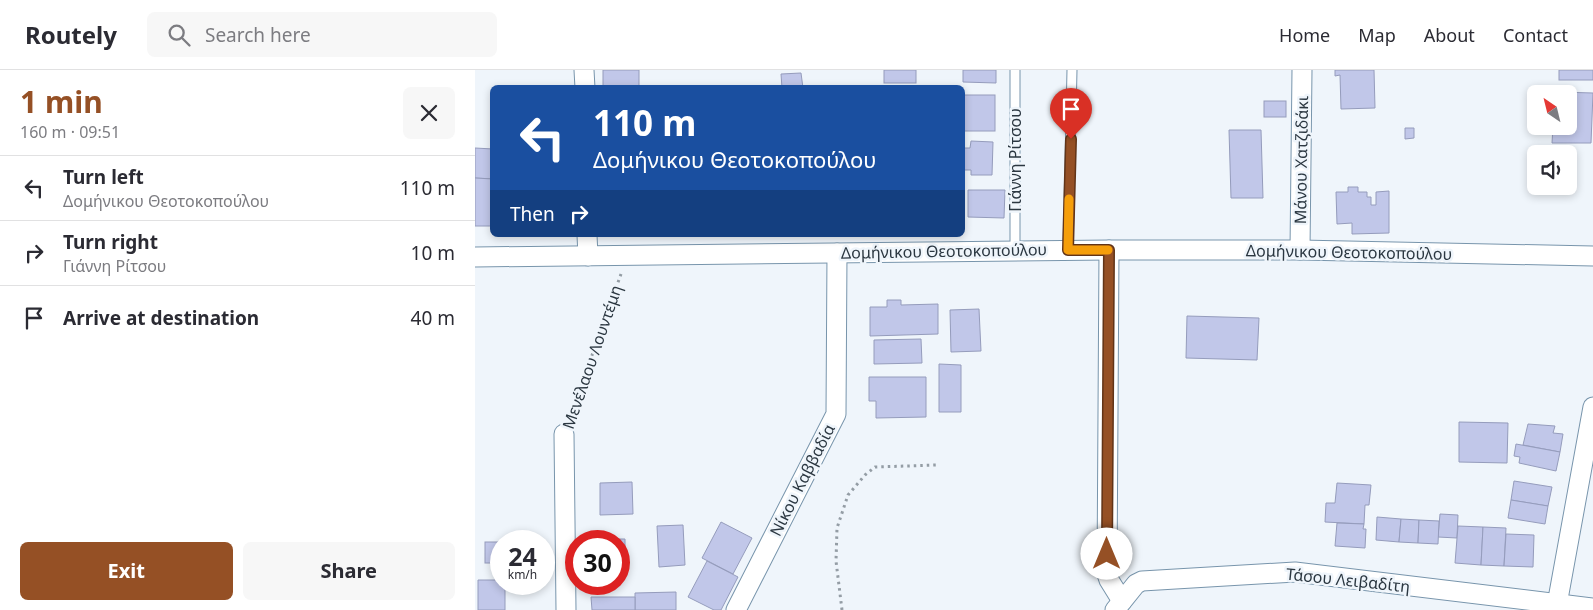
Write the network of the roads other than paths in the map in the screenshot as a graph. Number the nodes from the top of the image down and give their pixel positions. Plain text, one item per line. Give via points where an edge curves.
1 (584, 70) edge
2 (1015, 70) edge
3 (1072, 70) edge
4 (1302, 70) edge
5 (585, 85) edge
6 (587, 237) edge
7 (1068, 250) junction
8 (1109, 250) junction
9 (1300, 250) junction
10 (1015, 251) junction
11 (837, 253) junction
12 (588, 256) junction
13 (1593, 256) edge
14 (475, 257) edge
15 (1593, 407) edge
16 (565, 434) road end
17 (1118, 606) edge
18 (1557, 607) edge
19 (1593, 608) edge
20 (566, 610) edge
21 (736, 610) edge

1 - 5 street
2 - 10 lane, Γιάννη Ρίτσου
3 - 7 lane
4 - 9 street, Μάνου Χατζιδάκι
6 - 12 street
7 - 8 street, Δομήνικου Θεοτοκοπούλου
7 - 10 street, Δομήνικου Θεοτοκοπούλου
8 - 9 street, Δομήνικου Θεοτοκοπούλου
8 - 17 street via 1107,574
9 - 13 street, Δομήνικου Θεοτοκοπούλου
10 - 11 street, Δομήνικου Θεοτοκοπούλου
11 - 12 street, Δομήνικου Θεοτοκοπούλου
11 - 21 street, Νίκου Καββαδία via 836,414
12 - 14 street, Δομήνικου Θεοτοκοπούλου
15 - 18 street
16 - 20 street, Μενέλαου Λουντέμη
17 - 18 street, Τάσου Λειβαδίτη via 1141,581 1295,572
18 - 19 street, Τάσου Λειβαδίτη

